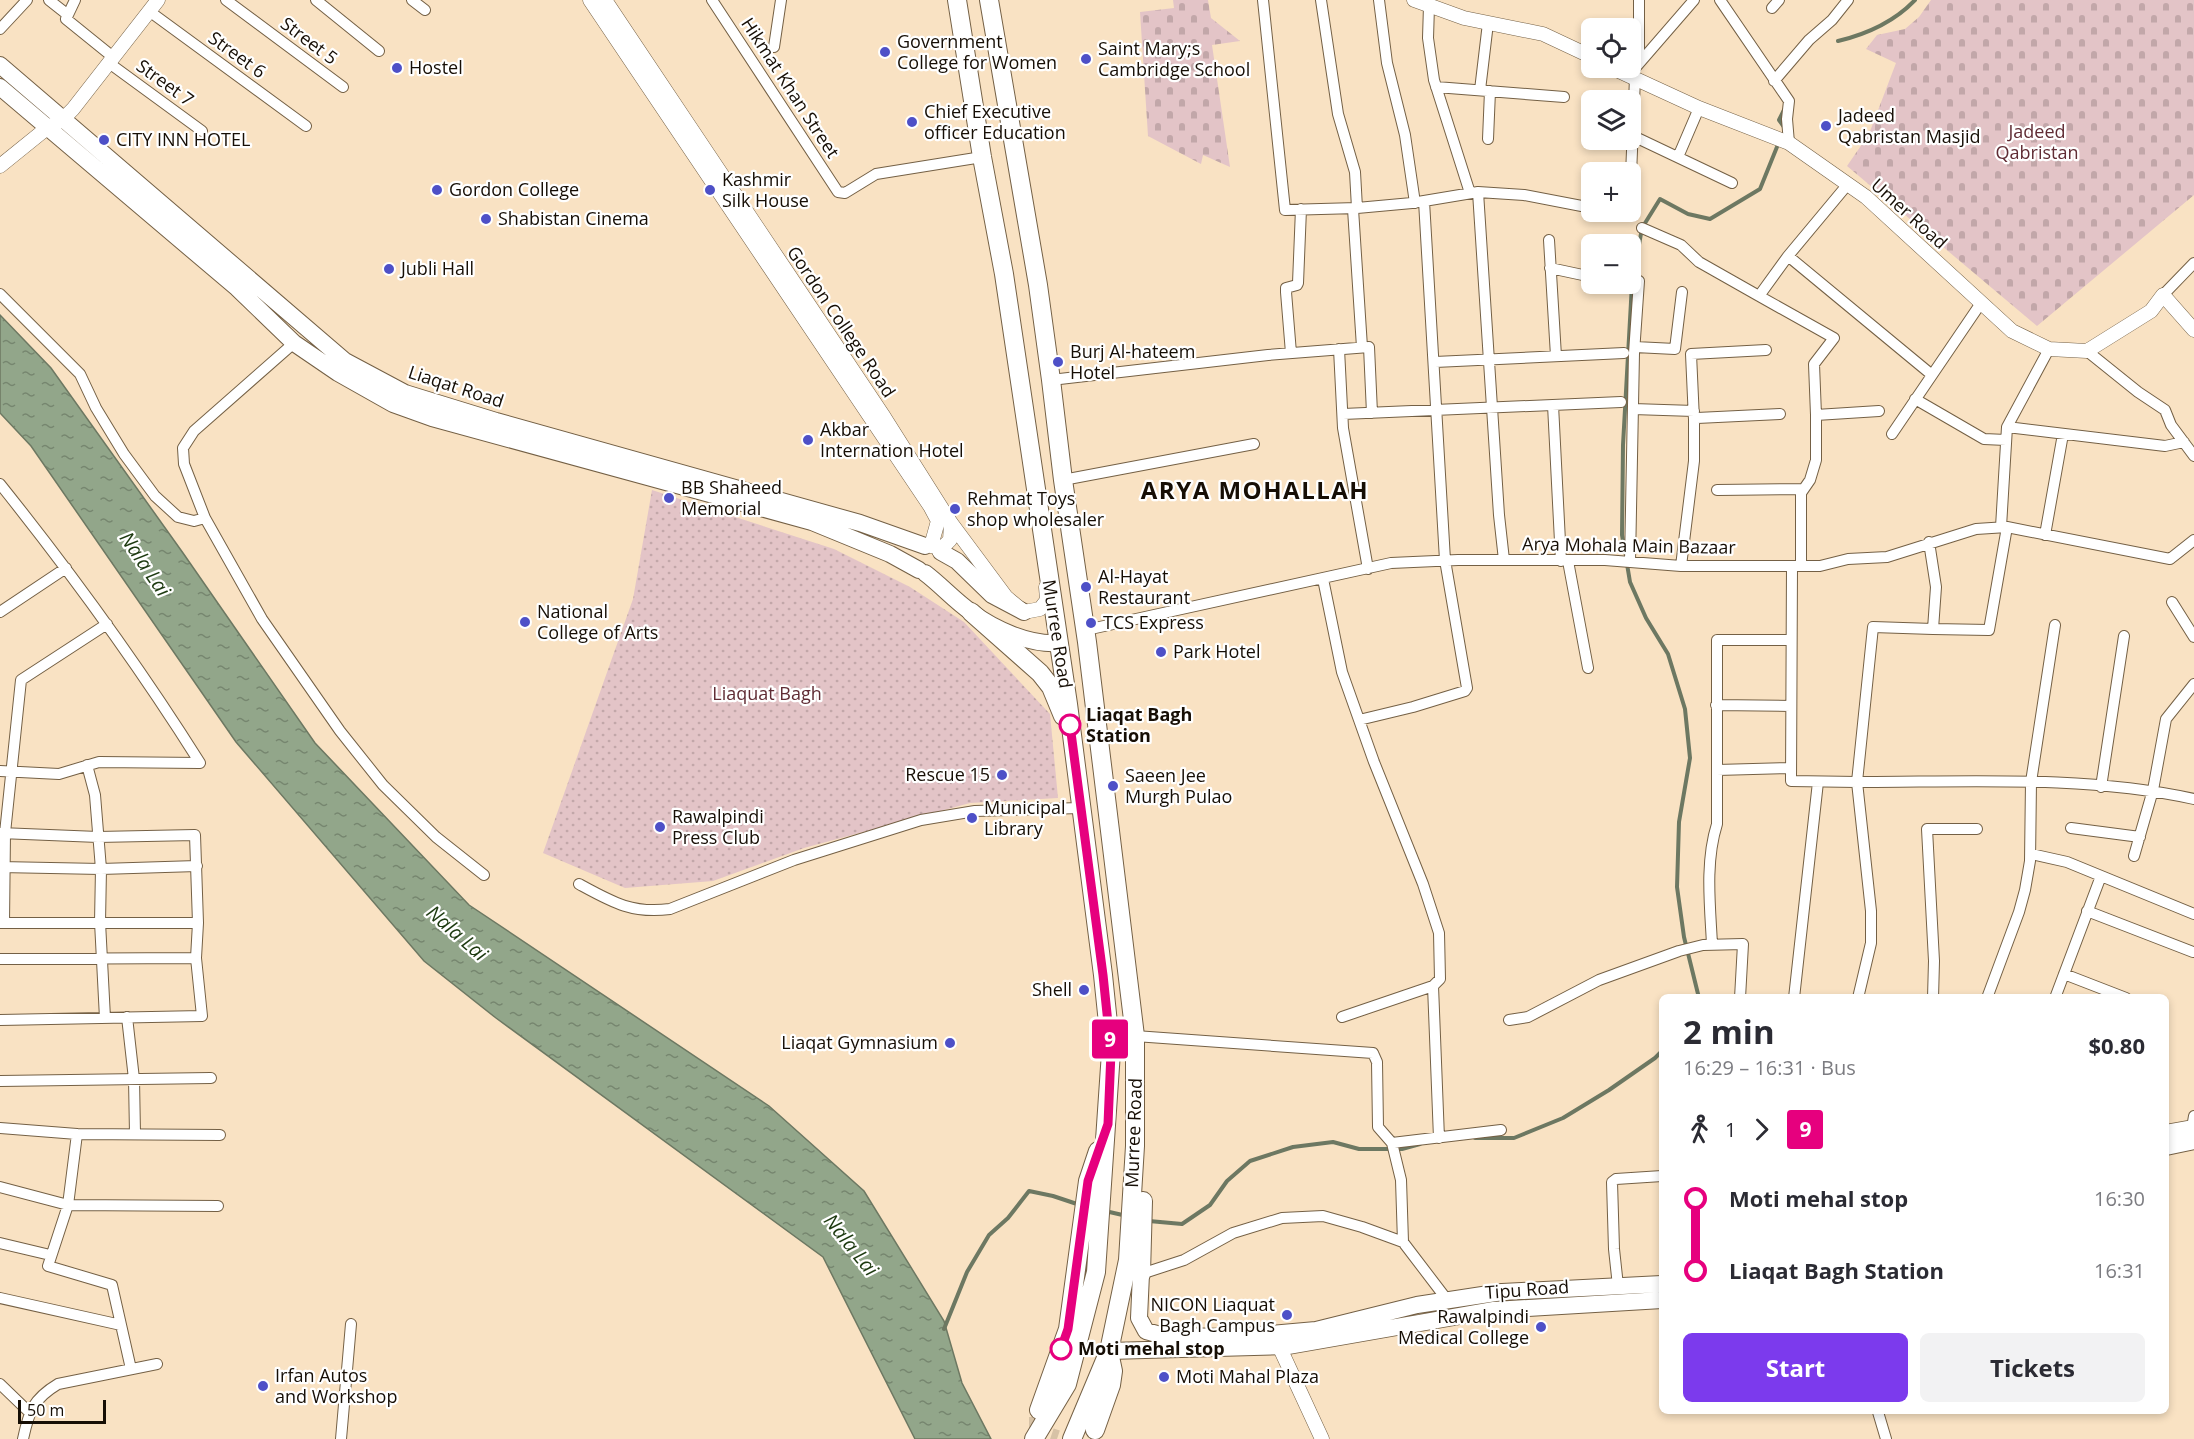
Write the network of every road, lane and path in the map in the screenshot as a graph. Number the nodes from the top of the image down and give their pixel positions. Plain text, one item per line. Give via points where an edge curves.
1 (27, 0) edge
2 (49, 0) edge
3 (75, 0) edge
4 (158, 0) edge
5 (226, 0) edge
6 (315, 0) edge
7 (412, 0) edge
8 (590, 0) edge
9 (713, 0) edge
10 (781, 0) edge
11 (957, 0) edge
12 (989, 0) edge
13 (1263, 0) edge
14 (1321, 0) edge
15 (1379, 0) edge
16 (1414, 0) edge
17 (1639, 0) edge
18 (1694, 0) edge
19 (1720, 0) edge
20 (1848, 0) edge
21 (607, 1) edge
22 (1429, 6) junction
23 (424, 10) dead end
24 (149, 11) junction
25 (68, 15) junction
26 (1639, 18) edge
27 (1488, 23) junction
28 (0, 29) edge
29 (996, 37) junction
30 (963, 42) junction
31 (774, 47) dead end
32 (379, 51) dead end
33 (1581, 52) edge
34 (111, 60) junction
35 (1641, 61) edge
36 (0, 65) edge
37 (1634, 78) edge
38 (1774, 81) junction
39 (0, 87) edge
40 (343, 87) dead end
41 (1436, 87) junction
42 (1485, 91) junction
43 (1564, 97) dead end
44 (1699, 108) junction
45 (54, 124) junction
46 (306, 126) dead end
47 (202, 130) dead end
48 (1488, 140) dead end
49 (1641, 140) edge
50 (1789, 142) junction
51 (982, 157) junction
52 (1678, 157) junction
53 (0, 166) edge
54 (1732, 183) dead end
55 (1848, 184) junction
56 (1474, 193) junction
57 (1420, 202) junction
58 (1581, 206) edge
59 (1301, 209) junction
60 (1355, 209) junction
61 (1642, 228) dead end
62 (1549, 240) dead end
63 (1788, 256) junction
64 (2194, 262) edge
65 (1550, 268) junction
66 (1581, 275) edge
67 (1682, 292) dead end
68 (0, 294) edge
69 (1637, 294) edge
70 (1759, 296) junction
71 (2163, 296) junction
72 (1981, 303) junction
73 (2194, 330) edge
74 (294, 343) junction
75 (1359, 347) junction
76 (1635, 348) junction
77 (1339, 349) junction
78 (2049, 349) junction
79 (1766, 350) dead end
80 (2087, 351) junction
81 (1291, 353) junction
82 (1624, 353) dead end
83 (1556, 357) junction
84 (1489, 360) junction
85 (1435, 362) junction
86 (1932, 375) junction
87 (1051, 380) junction
88 (1915, 399) junction
89 (1621, 402) dead end
90 (1553, 405) junction
91 (1492, 408) junction
92 (1633, 409) junction
93 (1438, 411) junction
94 (1879, 411) dead end
95 (1372, 413) junction
96 (1342, 414) junction
97 (1780, 414) dead end
98 (1694, 415) junction
99 (1816, 415) junction
100 (2007, 427) junction
101 (1892, 434) dead end
102 (2063, 434) junction
103 (2006, 440) junction
104 (2184, 442) junction
105 (1254, 444) dead end
106 (2194, 456) edge
107 (1063, 480) junction
108 (0, 484) edge
109 (1802, 489) junction
110 (1717, 490) dead end
111 (205, 518) junction
112 (951, 523) junction
113 (2004, 527) junction
114 (2045, 535) junction
115 (1043, 536) junction
116 (2194, 540) edge
117 (1929, 542) junction
118 (934, 549) junction
119 (1504, 560) junction
120 (1445, 561) junction
121 (1565, 561) junction
122 (1629, 562) junction
123 (1681, 566) junction
124 (1797, 566) junction
125 (66, 568) junction
126 (1368, 569) junction
127 (922, 571) junction
128 (1323, 579) junction
129 (2172, 602) dead end
130 (0, 612) edge
131 (971, 612) junction
132 (1024, 612) junction
133 (106, 624) junction
134 (2055, 625) dead end
135 (1934, 629) junction
136 (1086, 630) junction
137 (2124, 636) dead end
138 (2194, 637) edge
139 (1791, 639) junction
140 (1058, 643) junction
141 (1588, 668) dead end
142 (2194, 684) edge
143 (1716, 705) junction
144 (1791, 706) junction
145 (1359, 720) junction
146 (1072, 737) junction
147 (87, 765) junction
148 (1791, 768) junction
149 (1717, 770) junction
150 (5, 771) edge
151 (1818, 782) junction
152 (1857, 782) junction
153 (2031, 782) junction
154 (2101, 787) junction
155 (2153, 790) junction
156 (2194, 799) edge
157 (1081, 808) junction
158 (2071, 828) dead end
159 (1977, 829) dead end
160 (2, 833) edge
161 (98, 837) junction
162 (2140, 837) junction
163 (2031, 854) junction
164 (2134, 856) dead end
165 (197, 866) junction
166 (2, 867) edge
167 (101, 869) junction
168 (484, 875) dead end
169 (2101, 876) junction
170 (579, 884) dead end
171 (2088, 911) junction
172 (2194, 914) edge
173 (100, 922) junction
174 (2, 923) edge
175 (198, 923) junction
176 (1712, 944) junction
177 (2193, 952) edge
178 (103, 958) junction
179 (196, 958) junction
180 (0, 959) edge
181 (2064, 974) junction
182 (1433, 986) junction
183 (1740, 994) edge
184 (1794, 994) edge
185 (1859, 994) edge
186 (1933, 994) edge
187 (1988, 994) edge
188 (2056, 994) edge
189 (2116, 994) edge
190 (127, 1017) junction
191 (1342, 1017) dead end
192 (105, 1018) junction
193 (0, 1020) edge
194 (1509, 1020) dead end
195 (1136, 1036) junction
196 (211, 1078) dead end
197 (134, 1079) junction
198 (0, 1080) edge
199 (0, 1128) edge
200 (2194, 1128) edge
201 (1501, 1130) dead end
202 (2169, 1132) edge
203 (77, 1134) junction
204 (135, 1134) junction
205 (220, 1135) dead end
206 (1439, 1138) junction
207 (1392, 1143) junction
208 (2169, 1145) edge
209 (1659, 1176) edge
210 (0, 1187) edge
211 (69, 1205) junction
212 (218, 1206) dead end
213 (1091, 1228) junction
214 (1136, 1237) junction
215 (1403, 1242) junction
216 (0, 1244) edge
217 (46, 1254) dead end
218 (1141, 1274) junction
219 (1659, 1284) edge
220 (1618, 1286) junction
221 (0, 1298) edge
222 (1448, 1300) junction
223 (1659, 1300) edge
224 (351, 1324) dead end
225 (121, 1325) junction
226 (1279, 1346) junction
227 (1109, 1351) junction
228 (157, 1364) dead end
229 (131, 1370) junction
230 (0, 1384) edge
231 (1039, 1410) dead end
232 (29, 1412) junction
233 (1879, 1414) edge
234 (1095, 1430) dead end
235 (23, 1439) edge
236 (341, 1439) edge
237 (1034, 1439) edge
238 (1072, 1439) edge
239 (1322, 1439) edge
240 (1887, 1439) edge

1 - 28 street
2 - 25 street, Street 7
3 - 25 street
4 - 24 street
5 - 40 street, Street 5
6 - 32 street
7 - 23 street
8 - 118 street, Gordon College Road via 930,506 938,521
9 - 51 street, Hikmat Khan Street via 838,192 876,174
10 - 31 street
11 - 30 main road, Murree Road
12 - 29 main road, Murree Road
13 - 59 street via 1283,205 1285,210
14 - 60 street via 1338,114 1355,172
15 - 57 street via 1387,63
16 - 22 street
17 - 26 street
18 - 35 street
19 - 38 street
20 - 38 street
21 - 112 street, Gordon College Road
22 - 27 street
22 - 41 street via 1428,38
24 - 34 street
24 - 46 street, Street 6
25 - 34 street, Street 7 via 66,19
27 - 33 street via 1543,34
27 - 42 street
29 - 30 main road
29 - 87 main road, Murree Road
30 - 51 main road, Murree Road
34 - 45 street
34 - 47 street, Street 7
36 - 45 main road, Liaqat Road
37 - 44 street, Umer Road
38 - 50 street via 1789,101
39 - 45 main road, Liaqat Road
41 - 42 street
41 - 56 street
42 - 43 street
42 - 48 street
44 - 50 street, Umer Road
44 - 52 street
45 - 53 street
45 - 74 main road, Liaqat Road
45 - 118 main road, Liaqat Road via 345,361 405,393 860,523
49 - 52 street
50 - 55 street, Umer Road
51 - 115 main road, Murree Road via 1004,274
52 - 54 street
55 - 63 street
55 - 72 street, Umer Road
56 - 57 street
56 - 58 street via 1524,195
56 - 84 street
57 - 60 street
57 - 85 street
59 - 60 street
59 - 81 street via 1298,283 1286,288
60 - 75 street
61 - 70 street via 1681,245 1699,262
62 - 65 street
63 - 70 street
63 - 86 street
64 - 71 street
65 - 66 street
65 - 83 street
67 - 76 street via 1675,350
68 - 111 street via 80,374 96,408 154,496 178,517 194,521
69 - 76 street
70 - 99 street via 1834,338 1814,364
71 - 73 street
71 - 80 street via 2151,311
72 - 78 street, Umer Road via 2012,331
72 - 86 street
74 - 111 street via 194,431 183,448 184,464
74 - 127 main road, Liaqat Road via 393,404 812,522
75 - 77 street
75 - 95 street via 1369,347
76 - 92 street
77 - 81 street
77 - 96 street
78 - 80 street, Umer Road
78 - 100 street
79 - 98 street via 1690,354
80 - 104 street via 2165,410
81 - 87 street
82 - 83 street
83 - 84 street
84 - 85 street
84 - 91 street
85 - 93 street
86 - 88 street
87 - 107 main road, Murree Road
88 - 101 street
88 - 103 street via 1984,439
89 - 90 street
90 - 91 street
90 - 121 street
91 - 93 street
91 - 119 street
92 - 98 street
92 - 122 street
93 - 95 street
93 - 120 street
94 - 99 street
95 - 96 street
96 - 126 street
97 - 98 street via 1697,418
98 - 123 street via 1694,461
99 - 109 street via 1816,460 1810,480
100 - 102 street
100 - 103 street
102 - 104 street via 2165,446
102 - 114 street
103 - 113 street
104 - 106 street
105 - 107 street
107 - 136 main road, Murree Road
108 - 125 street
109 - 110 street
109 - 124 street
111 - 168 street via 262,619 340,731 391,792 436,837
112 - 118 street via 951,540
112 - 132 street, Gordon College Road via 1006,597
113 - 114 street, Arya Mohala Main Bazaar
113 - 117 street, Arya Mohala Main Bazaar via 1976,529
113 - 135 street via 1989,630
114 - 116 street, Arya Mohala Main Bazaar via 2170,559
115 - 132 street via 1047,600 1040,609
115 - 140 main road, Murree Road
117 - 124 street, Arya Mohala Main Bazaar via 1887,557
117 - 135 street via 1936,587
118 - 127 main road via 916,554
118 - 127 main road via 942,565 938,570
118 - 132 main road, Liaqat Road via 957,561 992,595
119 - 120 street, Arya Mohala Main Bazaar
119 - 121 street, Arya Mohala Main Bazaar
120 - 126 street, Arya Mohala Main Bazaar via 1391,563
120 - 145 street via 1467,688
121 - 122 street, Arya Mohala Main Bazaar
121 - 141 street
122 - 123 street, Arya Mohala Main Bazaar
123 - 124 street, Arya Mohala Main Bazaar
124 - 139 street
125 - 130 street
125 - 133 street
126 - 128 street, Arya Mohala Main Bazaar
127 - 131 main road, Liaqat Road
128 - 136 street, Arya Mohala Main Bazaar
128 - 145 street via 1342,672
129 - 138 street
131 - 140 main road, Liaqat Road via 1010,633 1048,644
131 - 146 main road via 1040,673 1051,687
133 - 147 street via 152,686 200,764
133 - 150 street via 21,680
134 - 153 street
135 - 152 street via 1873,627
136 - 195 main road, Murree Road
137 - 154 street
139 - 143 street via 1717,640
139 - 144 street
140 - 146 main road, Murree Road
142 - 155 street via 2166,719
143 - 144 street
143 - 149 street
144 - 148 street
145 - 182 street via 1424,884 1439,933 1440,979
146 - 157 main road, Murree Road
147 - 150 street via 59,774
147 - 161 street via 95,795
148 - 149 street
148 - 151 street via 1791,781
149 - 176 street via 1717,824 1710,879
150 - 160 street
151 - 152 street
151 - 184 street
152 - 153 street
152 - 185 street via 1871,911 1870,943
153 - 154 street
153 - 163 street
154 - 155 street
155 - 156 street
155 - 162 street
157 - 170 street via 975,811 921,820 794,860 670,909 634,909 613,903
157 - 213 main road, Murree Road via 1111,1052 1108,1124
158 - 162 street
159 - 186 street via 1927,829
160 - 161 street
160 - 166 street
161 - 165 street via 195,835
161 - 167 street
162 - 164 street
163 - 169 street via 2067,862
163 - 187 street via 2019,912
165 - 167 street
165 - 175 street
166 - 167 street
166 - 174 street
167 - 173 street
169 - 171 street
169 - 172 street
171 - 177 street
171 - 181 street
173 - 174 street
173 - 175 street
173 - 178 street
175 - 179 street
176 - 183 street via 1743,944
176 - 194 street via 1679,951 1599,980 1528,1017
178 - 179 street
178 - 180 street
178 - 192 street
179 - 190 street via 202,1016
181 - 188 street
181 - 189 street
182 - 191 street
182 - 206 street
190 - 192 street
190 - 197 street
192 - 193 street
195 - 207 street via 1373,1053 1377,1062 1378,1127
195 - 214 main road, Murree Road
196 - 197 street
197 - 198 street
197 - 204 street
199 - 203 street
200 - 202 main road
200 - 208 main road
201 - 206 street
203 - 204 street
203 - 211 street
204 - 205 street
206 - 207 street
207 - 215 street via 1401,1180
209 - 220 street via 1612,1182
210 - 211 street
211 - 212 street
211 - 225 street via 48,1266 111,1285
213 - 231 main road via 1068,1329
213 - 237 main road, Murree Road via 1096,1272 1066,1384
214 - 218 main road
214 - 227 main road, Murree Road
215 - 218 street via 1323,1216 1282,1218 1233,1233 1184,1260
215 - 222 street
216 - 217 street
218 - 222 main road via 1139,1318 1146,1331 1164,1336 1237,1337 1316,1330
219 - 220 main road
220 - 222 main road via 1502,1292
221 - 225 street
223 - 226 main road, Tipu Road via 1494,1310
224 - 236 street
225 - 229 street
226 - 227 main road, Tipu Road
226 - 239 street
227 - 234 main road via 1111,1385
227 - 238 main road, Murree Road
228 - 229 street
229 - 232 street via 58,1384 44,1392
230 - 232 street
232 - 235 street
233 - 240 street

